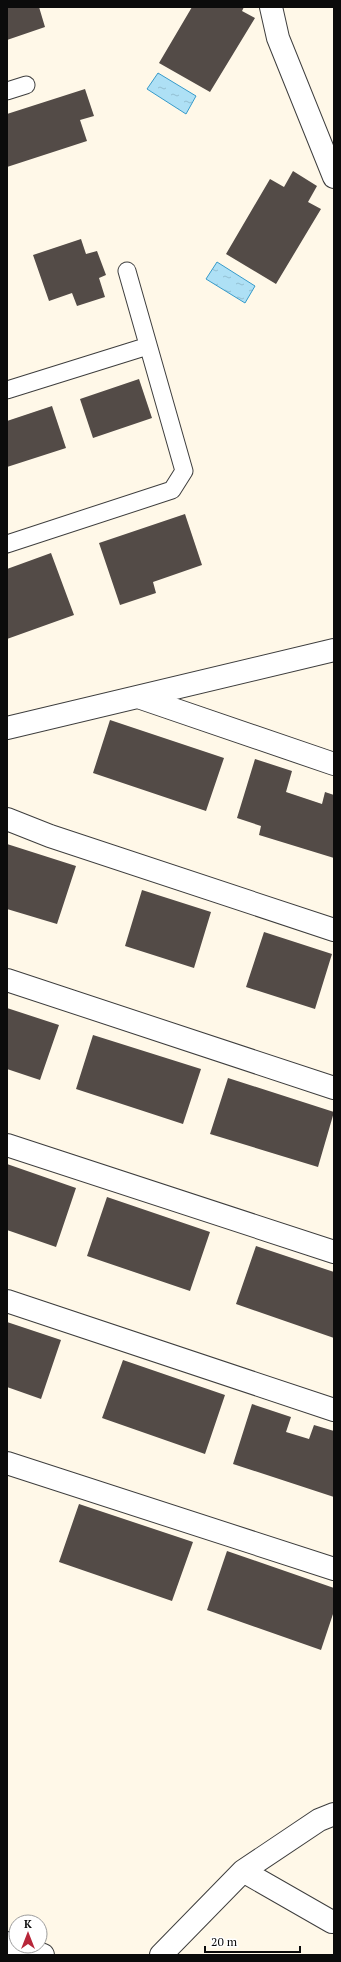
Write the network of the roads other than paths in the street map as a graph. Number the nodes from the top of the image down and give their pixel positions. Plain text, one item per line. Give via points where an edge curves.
1 (271, 7) edge
2 (26, 85) dead end
3 (7, 91) edge
4 (334, 177) edge
5 (126, 271) dead end
6 (148, 346) junction
7 (7, 390) edge
8 (7, 544) edge
9 (334, 650) edge
10 (138, 697) junction
11 (7, 728) edge
12 (334, 764) edge
13 (7, 819) edge
14 (334, 930) edge
15 (7, 980) edge
16 (334, 1088) edge
17 (7, 1145) edge
18 (334, 1252) edge
19 (7, 1301) edge
20 (334, 1410) edge
21 (7, 1463) edge
22 (334, 1569) edge
23 (334, 1814) edge
24 (243, 1871) junction
25 (334, 1921) edge
26 (7, 1943) edge
27 (43, 1955) edge
28 (161, 1955) edge

1 - 4 street via 278,38
2 - 3 lane
5 - 6 lane
6 - 7 lane
6 - 8 lane via 184,471 172,490
9 - 10 street
10 - 11 street
10 - 12 street
13 - 14 street via 50,836
15 - 16 street
17 - 18 street
19 - 20 street
21 - 22 street
23 - 24 street via 319,1820
24 - 25 street
24 - 28 street
26 - 27 street

